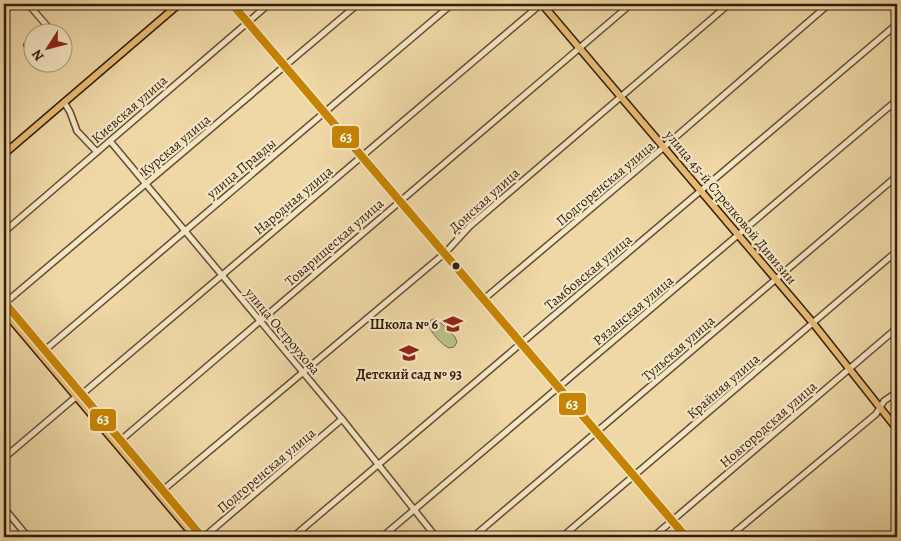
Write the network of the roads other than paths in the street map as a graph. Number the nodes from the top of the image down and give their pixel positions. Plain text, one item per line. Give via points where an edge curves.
1 (28, 4) edge
2 (179, 4) edge
3 (232, 4) edge
4 (269, 4) edge
5 (358, 4) edge
6 (452, 4) edge
7 (541, 4) edge
8 (630, 4) edge
9 (729, 4) edge
10 (829, 4) edge
11 (44, 22) edge
12 (248, 22) junction
13 (897, 24) edge
14 (579, 48) junction
15 (285, 65) junction
16 (621, 96) junction
17 (897, 100) edge
18 (64, 102) junction
19 (325, 112) junction
20 (110, 141) junction
21 (664, 147) junction
22 (97, 152) junction
23 (4, 154) edge
24 (362, 156) junction
25 (897, 176) edge
26 (146, 185) junction
27 (702, 191) junction
28 (399, 200) junction
29 (185, 231) junction
30 (4, 232) edge
31 (739, 235) junction
32 (897, 251) edge
33 (445, 253) junction
34 (222, 275) junction
35 (776, 279) junction
36 (484, 299) junction
37 (4, 302) edge
38 (4, 311) edge
39 (260, 320) junction
40 (813, 322) junction
41 (897, 328) edge
42 (522, 344) junction
43 (45, 350) junction
44 (850, 368) junction
45 (303, 373) junction
46 (559, 387) junction
47 (897, 392) edge
48 (79, 396) junction
49 (881, 409) junction
50 (342, 420) junction
51 (897, 429) edge
52 (596, 432) junction
53 (120, 440) junction
54 (4, 458) edge
55 (378, 464) junction
56 (634, 476) junction
57 (160, 492) junction
58 (4, 508) edge
59 (414, 510) junction
60 (672, 522) junction
61 (28, 537) edge
62 (195, 537) edge
63 (203, 537) edge
64 (293, 537) edge
65 (382, 537) edge
66 (436, 537) edge
67 (473, 537) edge
68 (562, 537) edge
69 (653, 537) edge
70 (686, 537) edge
71 (729, 537) edge

1 - 11 street
2 - 18 main road
3 - 12 street
4 - 12 street, Киевская улица
5 - 15 street, Курская улица
6 - 19 street, улица Правды
7 - 14 main road, улица 45-й Стрелковой Дивизии
7 - 24 street, Народная улица
8 - 14 street, Товарищеская улица
9 - 16 street, Донская улица
10 - 21 street, Подгоренская улица
12 - 15 street
12 - 20 street, Киевская улица
13 - 27 street, Тамбовская улица
14 - 16 main road, улица 45-й Стрелковой Дивизии
14 - 28 street, Товарищеская улица
15 - 19 street
15 - 26 street, Курская улица
16 - 21 main road, улица 45-й Стрелковой Дивизии
16 - 33 street, Донская улица via 470,226
17 - 31 street, Рязанская улица
18 - 22 street via 78,130
18 - 23 main road
19 - 24 street
19 - 29 street, улица Правды
20 - 22 street, Киевская улица
20 - 26 street, улица Остроухова
21 - 27 main road, улица 45-й Стрелковой Дивизии
21 - 36 street, Подгоренская улица
22 - 30 street, Киевская улица
24 - 28 street
24 - 34 street, Народная улица
25 - 35 street, Тульская улица
26 - 29 street, улица Остроухова
26 - 37 street, Курская улица
27 - 31 main road, улица 45-й Стрелковой Дивизии
27 - 42 street, Тамбовская улица
28 - 33 street
28 - 39 street, Товарищеская улица
29 - 34 street, улица Остроухова
29 - 43 street, улица Правды
31 - 35 main road, улица 45-й Стрелковой Дивизии
31 - 46 street, Рязанская улица
32 - 40 street, Крайняя улица
33 - 36 street
33 - 45 street, Донская улица
34 - 39 street, улица Остроухова
34 - 48 street, Народная улица
35 - 40 main road, улица 45-й Стрелковой Дивизии
35 - 52 street, Тульская улица
36 - 42 street
37 - 43 main road
38 - 48 main road
39 - 45 street, улица Остроухова
39 - 53 street, Товарищеская улица
40 - 44 main road, улица 45-й Стрелковой Дивизии
40 - 56 street, Крайняя улица
41 - 44 street, Новгородская улица
42 - 46 street
42 - 55 street, Тамбовская улица via 518,344
43 - 48 main road
44 - 49 main road, улица 45-й Стрелковой Дивизии
44 - 60 street, Новгородская улица
45 - 50 street, улица Остроухова
45 - 57 street, Донская улица
46 - 52 street
46 - 59 street, Рязанская улица
47 - 49 street via 884,401
48 - 53 main road
48 - 54 street, Народная улица
48 - 57 main road
49 - 51 main road, улица 45-й Стрелковой Дивизии
49 - 71 street
50 - 55 street, улица Остроухова
50 - 63 street, Подгоренская улица
52 - 56 street
52 - 67 street, Тульская улица
53 - 57 main road
55 - 59 street, улица Остроухова
55 - 64 street, Тамбовская улица
56 - 60 street
56 - 68 street, Крайняя улица
57 - 62 main road
57 - 63 main road
58 - 61 street
59 - 65 street, Рязанская улица
59 - 66 street, улица Остроухова
60 - 69 street, Новгородская улица
60 - 70 street

